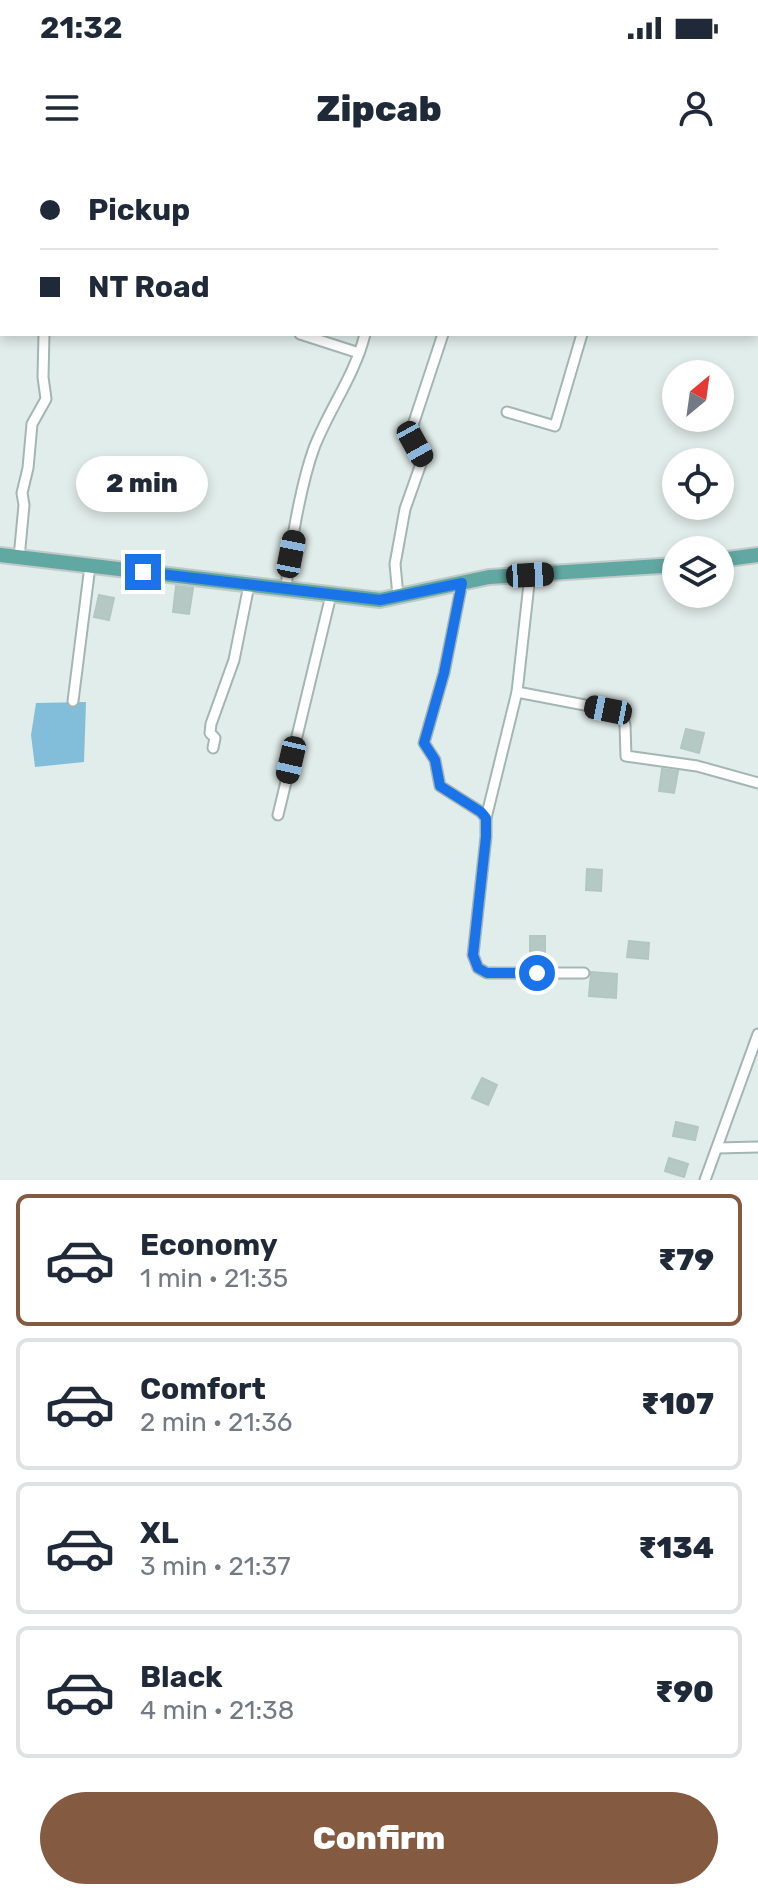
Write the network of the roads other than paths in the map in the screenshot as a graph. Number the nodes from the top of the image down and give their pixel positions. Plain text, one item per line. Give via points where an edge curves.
1 (44, 336) edge
2 (306, 336) edge
3 (364, 336) edge
4 (442, 336) edge
5 (581, 336) edge
6 (359, 353) junction
7 (507, 412) dead end
8 (0, 555) edge
9 (758, 555) edge
10 (19, 558) junction
11 (734, 558) edge
12 (90, 566) junction
13 (662, 566) edge
14 (530, 575) junction
15 (462, 583) junction
16 (249, 585) junction
17 (286, 589) junction
18 (331, 595) junction
19 (398, 596) junction
20 (517, 692) junction
21 (73, 701) dead end
22 (213, 748) dead end
23 (758, 783) edge
24 (278, 815) dead end
25 (486, 818) junction
26 (584, 973) dead end
27 (758, 1034) edge
28 (758, 1147) edge
29 (717, 1148) junction
30 (705, 1180) edge

1 - 10 street via 46,399 32,424
2 - 6 street
3 - 6 street
4 - 19 street via 409,437 423,458 405,509 395,564
5 - 7 street via 555,426
6 - 17 street via 314,448
8 - 10 main road
9 - 11 main road
10 - 12 main road
12 - 16 main road
12 - 21 street
13 - 14 main road
14 - 15 main road
14 - 20 street
15 - 19 main road
15 - 25 street via 424,743 435,760 440,786
16 - 17 main road
16 - 22 street via 234,660 211,724
17 - 18 main road
18 - 19 main road via 380,600
18 - 24 street
20 - 23 street via 621,712 626,756 697,766
20 - 25 street
25 - 26 street via 473,955 478,968 487,973
27 - 29 street
28 - 29 street
29 - 30 street

